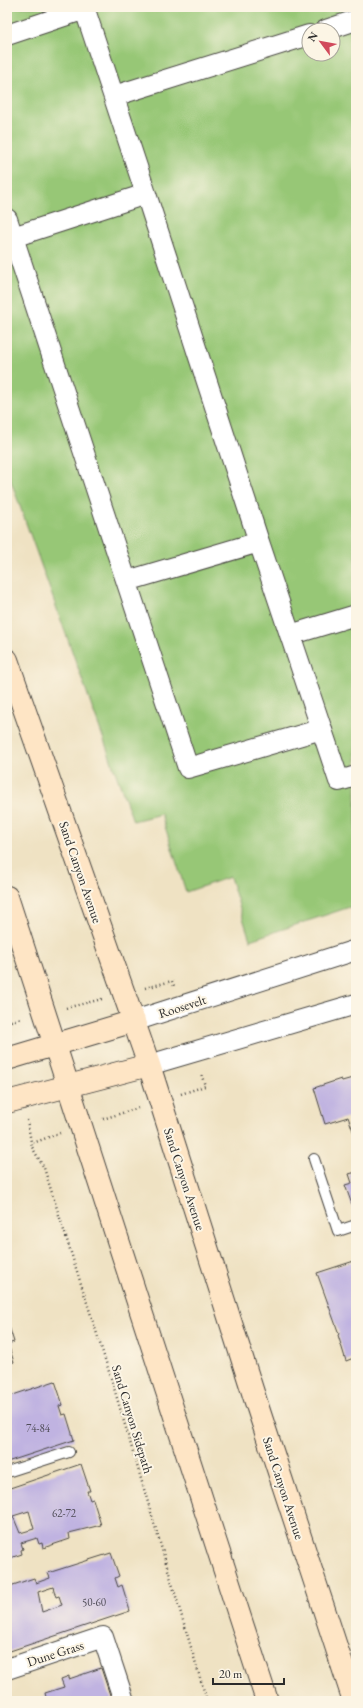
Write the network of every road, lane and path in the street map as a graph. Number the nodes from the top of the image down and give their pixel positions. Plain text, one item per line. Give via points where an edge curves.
1 (84, 8) edge
2 (356, 20) edge
3 (341, 25) edge
4 (7, 35) edge
5 (301, 38) edge
6 (114, 96) junction
7 (146, 194) junction
8 (10, 228) edge
9 (259, 542) junction
10 (127, 581) junction
11 (356, 615) edge
12 (290, 635) junction
13 (7, 660) edge
14 (322, 729) junction
15 (356, 776) edge
16 (7, 897) edge
17 (356, 950) edge
18 (356, 1004) edge
19 (134, 1021) junction
20 (54, 1044) junction
21 (7, 1059) edge
22 (149, 1065) junction
23 (69, 1085) junction
24 (7, 1102) edge
25 (32, 1147) dead end
26 (314, 1159) dead end
27 (356, 1225) edge
28 (70, 1452) dead end
29 (7, 1472) edge
30 (7, 1669) edge
31 (124, 1701) edge
32 (207, 1701) edge
33 (267, 1701) edge
34 (354, 1701) edge

1 - 4 street
1 - 6 street
2 - 3 street
5 - 6 street
6 - 7 street
7 - 8 street
7 - 9 street
8 - 10 street
9 - 10 street
9 - 12 street
10 - 14 street via 188,768
11 - 12 street
12 - 14 street
13 - 19 main road, Sand Canyon Avenue
14 - 15 street via 339,781
16 - 20 main road
17 - 19 street, Roosevelt
18 - 22 street
19 - 20 main road, Roosevelt
19 - 22 main road, Sand Canyon Avenue
20 - 21 main road, Roosevelt
20 - 23 main road
22 - 23 main road
22 - 34 main road, Sand Canyon Avenue
23 - 24 main road
23 - 33 main road
25 - 32 path, Sand Canyon Sidepath via 44,1168 111,1378
26 - 27 lane via 338,1231
28 - 29 lane
30 - 31 street, Dune Grass via 103,1637

